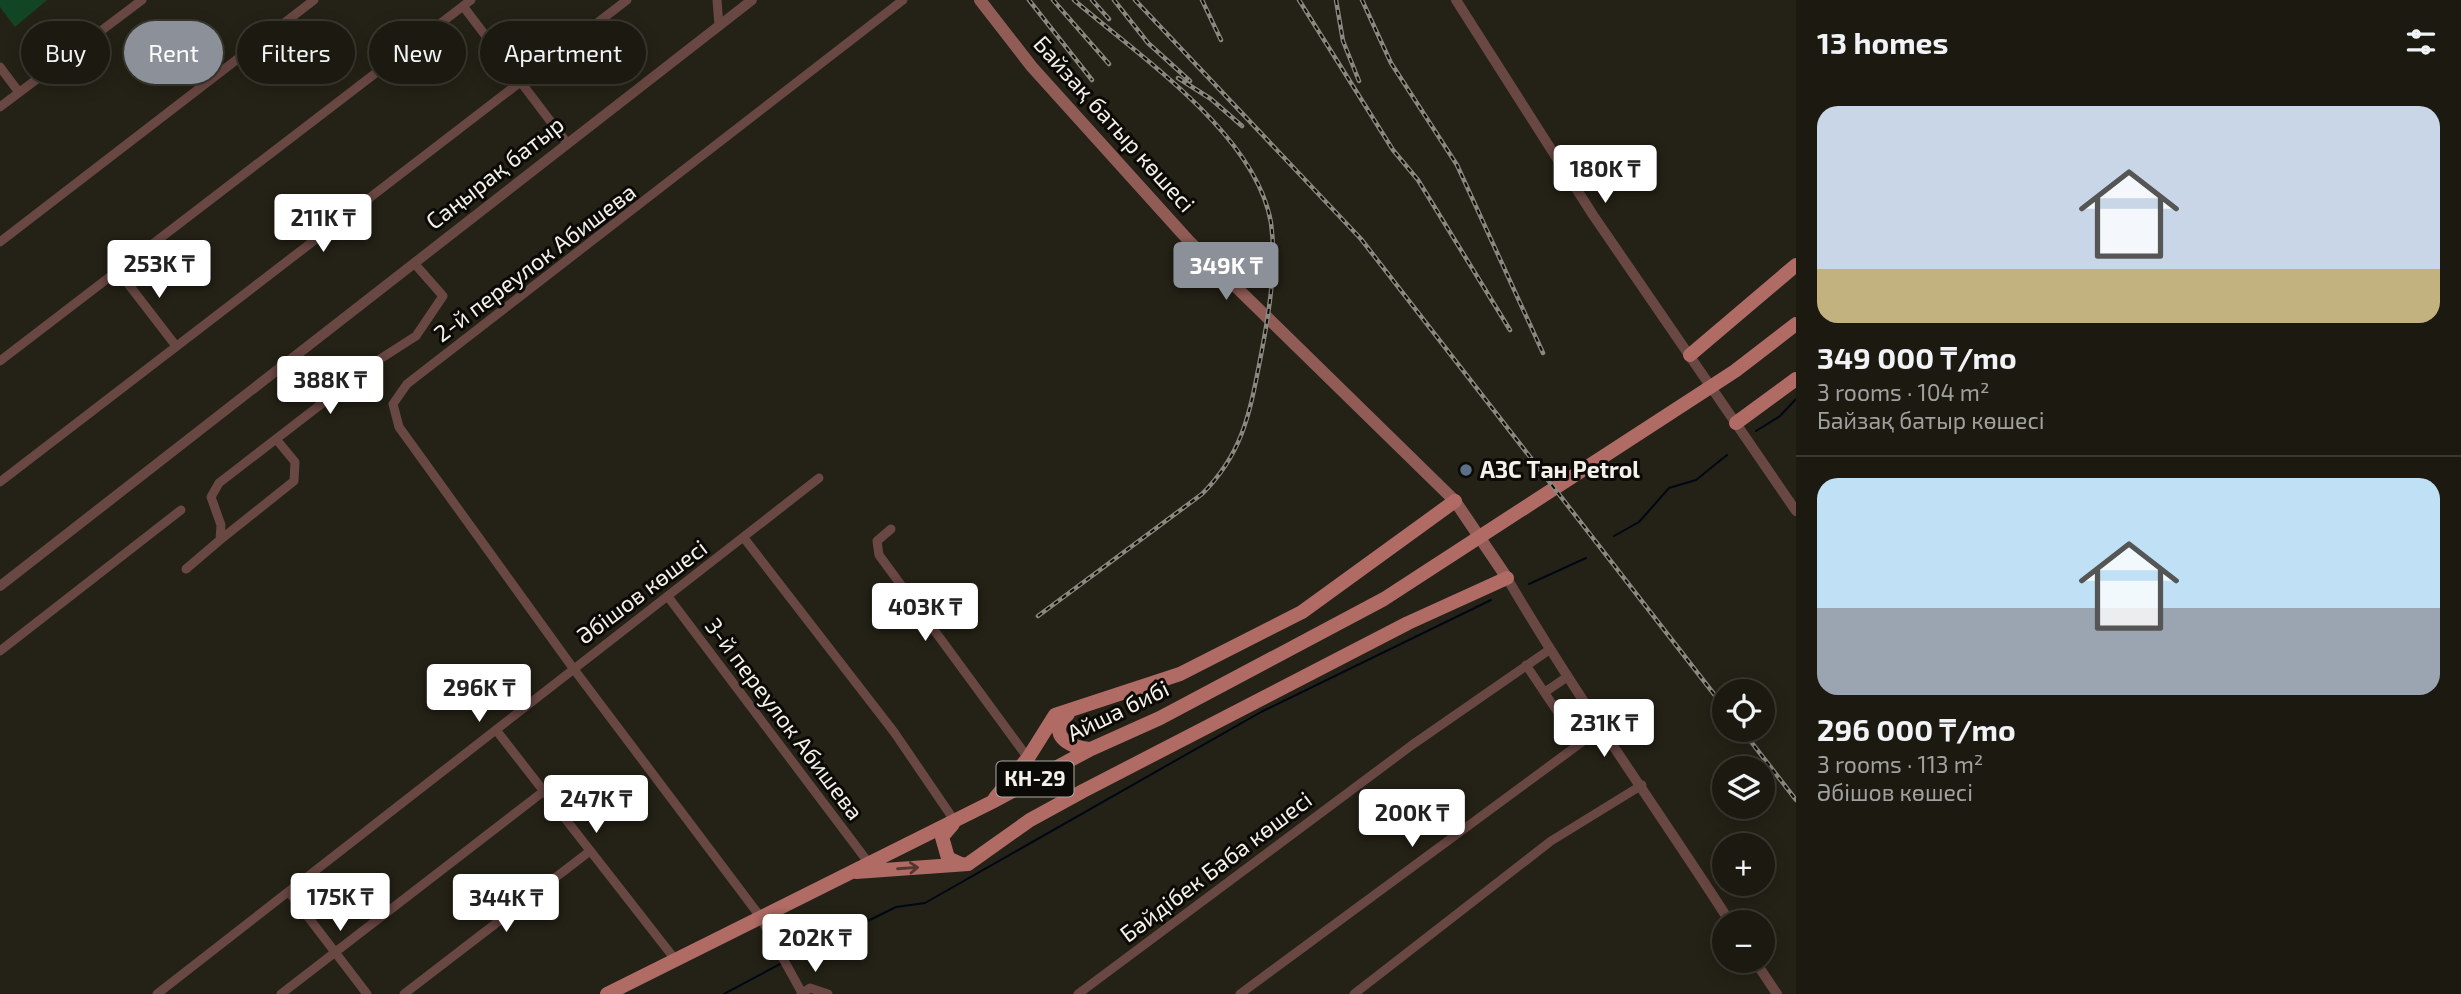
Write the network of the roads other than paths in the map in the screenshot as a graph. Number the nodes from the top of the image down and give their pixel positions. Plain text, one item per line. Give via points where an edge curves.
1 (142, 0) edge
2 (314, 0) edge
3 (626, 0) edge
4 (717, 0) edge
5 (752, 0) edge
6 (904, 0) edge
7 (979, 0) edge
8 (1456, 0) edge
9 (467, 3) edge
10 (599, 21) edge
11 (480, 23) edge
12 (719, 26) junction
13 (0, 67) edge
14 (518, 84) edge
15 (520, 84) edge
16 (18, 92) junction
17 (0, 107) edge
18 (567, 143) junction
19 (0, 243) edge
20 (414, 263) junction
21 (1796, 265) edge
22 (119, 272) junction
23 (1796, 324) edge
24 (176, 346) junction
25 (1690, 355) junction
26 (0, 361) edge
27 (1796, 379) edge
28 (1736, 423) junction
29 (276, 439) junction
30 (820, 478) dead end
31 (0, 482) edge
32 (1455, 501) junction
33 (181, 510) dead end
34 (1796, 511) edge
35 (891, 529) dead end
36 (744, 538) junction
37 (220, 540) junction
38 (186, 569) dead end
39 (1507, 578) junction
40 (0, 586) edge
41 (669, 598) junction
42 (1549, 650) junction
43 (0, 651) edge
44 (1526, 665) junction
45 (573, 668) junction
46 (1567, 677) junction
47 (1545, 692) junction
48 (1084, 704) junction
49 (1601, 728) junction
50 (496, 730) junction
51 (1579, 744) junction
52 (1091, 749) junction
53 (1028, 758) junction
54 (1642, 785) junction
55 (544, 791) junction
56 (992, 802) junction
57 (958, 818) junction
58 (590, 851) junction
59 (868, 862) junction
60 (968, 864) junction
61 (849, 872) junction
62 (289, 892) junction
63 (1722, 910) edge
64 (759, 915) junction
65 (336, 952) junction
66 (674, 958) junction
67 (1763, 973) edge
68 (157, 994) edge
69 (281, 994) edge
70 (366, 994) edge
71 (404, 994) edge
72 (607, 994) edge
73 (801, 994) edge
74 (828, 994) edge
75 (1077, 994) edge
76 (1240, 994) edge
77 (1354, 994) edge
78 (1777, 994) edge

1 - 16 street
2 - 19 street
3 - 10 street
4 - 12 street
5 - 12 street, Саңырақ батыр
6 - 45 street, 2-й переулок Абишева via 407,384 393,404 399,427
7 - 32 main road, Байзақ батыр көшесі via 1032,67 1189,241
8 - 25 street via 1593,215
9 - 11 street
9 - 22 street
12 - 18 street, Саңырақ батыр
13 - 16 street
14 - 24 street
15 - 18 street
16 - 17 street
18 - 20 street, Саңырақ батыр
20 - 29 street via 443,296 416,336
20 - 40 street, Саңырақ батыр
21 - 25 main road
22 - 24 street
22 - 26 street
23 - 52 main road, Айша бибі / КН-29 via 1735,371 1384,599 1160,718
24 - 31 street
25 - 28 street
27 - 28 main road
28 - 34 street
29 - 37 street via 213,490
29 - 37 street via 295,462 294,481
30 - 36 street, Әбішов көшесі
32 - 39 main road, Байзақ батыр көшесі
32 - 48 main road via 1301,612 1180,674
33 - 43 street
35 - 53 street via 877,541 879,555
36 - 41 street, Әбішов көшесі
36 - 57 street
37 - 38 street
39 - 42 street
39 - 60 main road via 1432,611 1083,790
41 - 45 street, Әбішов көшесі
41 - 59 street, 3-й переулок Абишева
42 - 44 street, Бәйдібек Баба көшесі
42 - 46 street
44 - 47 street
44 - 75 street, Бәйдібек Баба көшесі
45 - 50 street, Әбішов көшесі
45 - 64 street, 2-й переулок Абишева
46 - 47 street
46 - 49 street
47 - 51 street
48 - 52 main road via 1067,715 1059,729 1073,748
48 - 53 main road via 1055,715
49 - 51 street
49 - 54 street
50 - 55 street
50 - 62 street, Әбішов көшесі
51 - 76 street
52 - 56 main road, Айша бибі / КН-29
53 - 56 main road
54 - 63 street
54 - 77 street via 1552,841
55 - 58 street
55 - 65 street
56 - 57 main road, Айша бибі / КН-29
57 - 59 main road, Айша бибі / КН-29
57 - 60 main road via 942,837 942,845 953,862
58 - 66 street
58 - 71 street
59 - 61 main road, Айша бибі / КН-29
61 -> 60 main road
61 - 64 main road, Айша бибі / КН-29
62 - 65 street
62 - 68 street, Әбішов көшесі
64 - 66 main road, Айша бибі / КН-29
64 - 73 street, 2-й переулок Абишева
65 - 69 street
65 - 70 street
66 - 72 main road, Айша бибі / КН-29
67 - 78 street
73 - 74 street via 810,988

